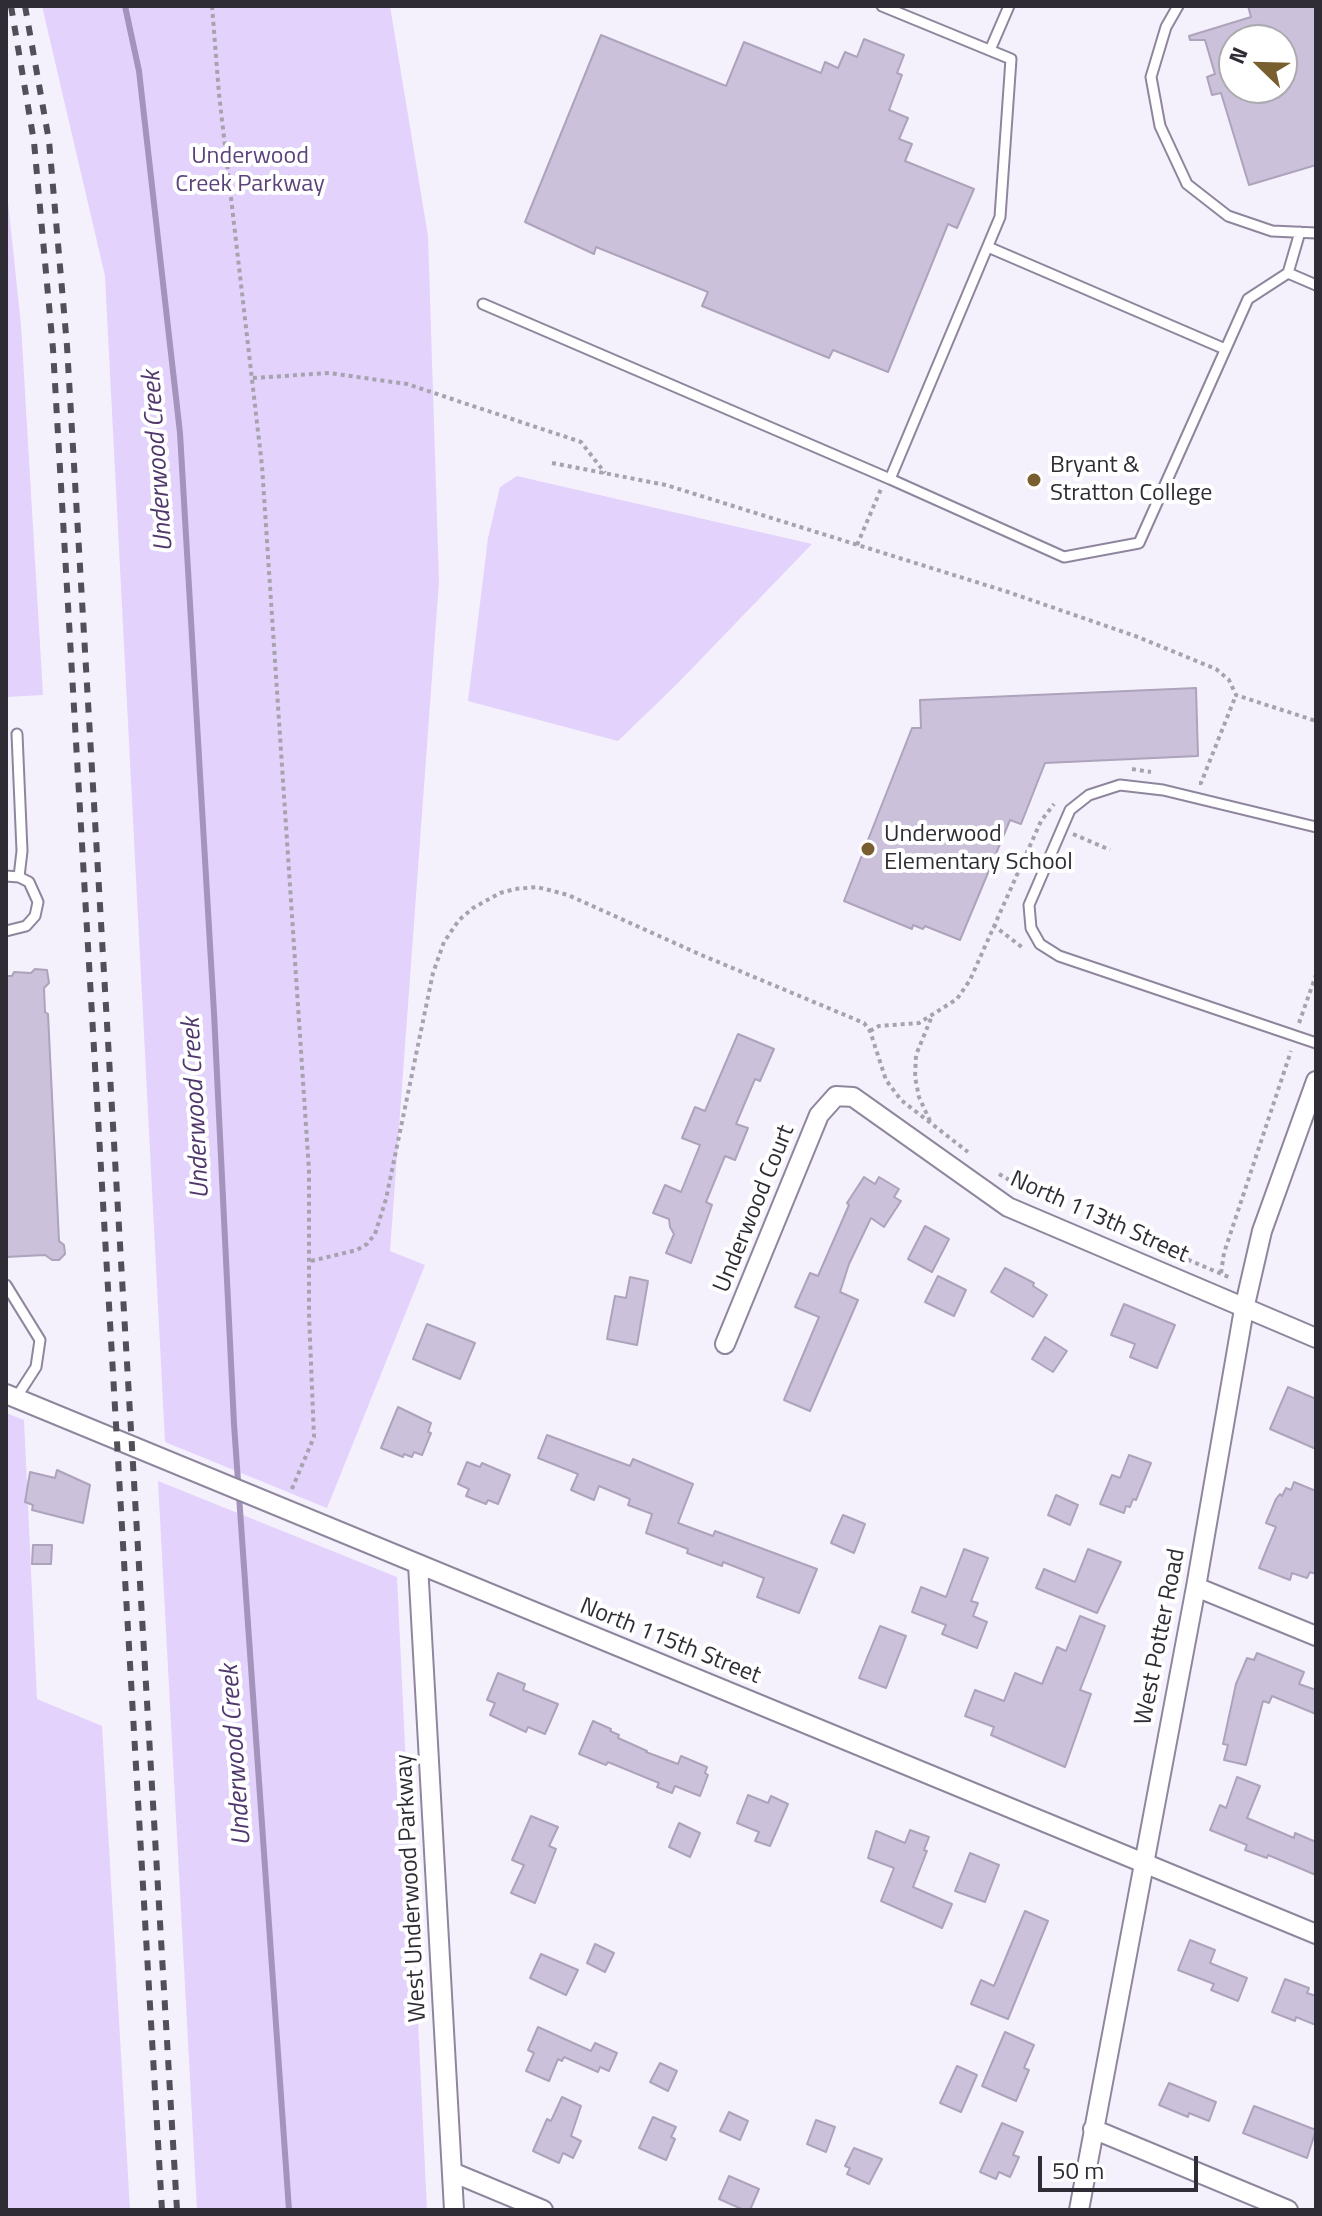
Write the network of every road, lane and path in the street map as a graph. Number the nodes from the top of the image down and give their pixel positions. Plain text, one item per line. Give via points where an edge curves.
1 (212, 6) edge
2 (882, 6) edge
3 (1009, 6) edge
4 (1178, 6) edge
5 (990, 50) junction
6 (1300, 232) junction
7 (1316, 233) edge
8 (988, 247) junction
9 (1288, 273) junction
10 (1316, 285) edge
11 (483, 304) dead end
12 (1225, 349) junction
13 (253, 378) junction
14 (552, 463) dead end
15 (605, 474) junction
16 (888, 478) junction
17 (857, 545) junction
18 (1316, 721) edge
19 (17, 734) dead end
20 (1316, 827) edge
21 (6, 876) edge
22 (19, 877) junction
23 (6, 931) edge
24 (1316, 975) edge
25 (932, 1016) dead end
26 (1295, 1035) junction
27 (1316, 1043) edge
28 (1316, 1081) edge
29 (836, 1096) joint
30 (931, 1123) junction
31 (972, 1156) dead end
32 (994, 1170) dead end
33 (1049, 1202) dead end
34 (1149, 1243) dead end
35 (311, 1261) junction
36 (6, 1285) edge
37 (1244, 1309) junction
38 (1316, 1338) edge
39 (725, 1344) dead end
40 (11, 1396) edge
41 (283, 1508) junction
42 (418, 1564) junction
43 (1196, 1587) junction
44 (1316, 1636) edge
45 (1142, 1863) junction
46 (1316, 1934) edge
47 (1093, 2129) junction
48 (452, 2172) junction
49 (454, 2210) edge
50 (543, 2210) edge
51 (1079, 2210) edge
52 (1288, 2210) edge

1 - 13 path
2 - 5 lane
3 - 5 lane
4 - 6 lane via 1151,77 1160,126 1187,184 1228,216 1272,231
5 - 8 lane via 1011,59 1000,217
6 - 7 lane
6 - 9 lane
8 - 12 lane
8 - 16 lane
9 - 10 lane
9 - 12 lane via 1248,299
11 - 16 lane
12 - 16 lane via 1139,543 1064,557
13 - 15 path via 329,373 407,384 581,442
13 - 35 path via 275,633
14 - 15 path
15 - 17 path via 666,485
16 - 17 path
17 - 18 path via 1138,637 1216,669 1236,695
19 - 22 lane
20 - 26 lane via 1163,790 1120,785 1089,795 1070,810 1029,905 1031,928 1040,944 1059,956
21 - 22 lane
22 - 23 lane via 34,888 37,909 26,926
24 - 26 path
25 - 30 path via 916,1055 915,1077
26 - 27 lane
26 - 34 path via 1221,1273
28 - 37 street, West Potter Road via 1262,1231
29 - 37 street, North 113th Street via 853,1097 1008,1207
29 - 39 street, Underwood Court via 819,1115
30 - 31 path
30 - 35 path via 901,1100 886,1080 864,1023 568,895 537,887 515,889 488,899 459,920 437,958 375,1234 357,1250
32 - 33 path
35 - 41 path via 314,1437
36 - 40 lane via 40,1340 36,1367
37 - 38 street, North 113th Street
37 - 43 street, West Potter Road
40 - 41 street, North 115th Street
41 - 42 street, North 115th Street
42 - 45 street, North 115th Street
42 - 48 street, West Underwood Parkway
43 - 44 street
43 - 45 street, West Potter Road
45 - 46 street, North 115th Street
45 - 47 street, West Potter Road
47 - 51 street, West Potter Road
47 - 52 street
48 - 49 street, West Underwood Parkway
48 - 50 street

